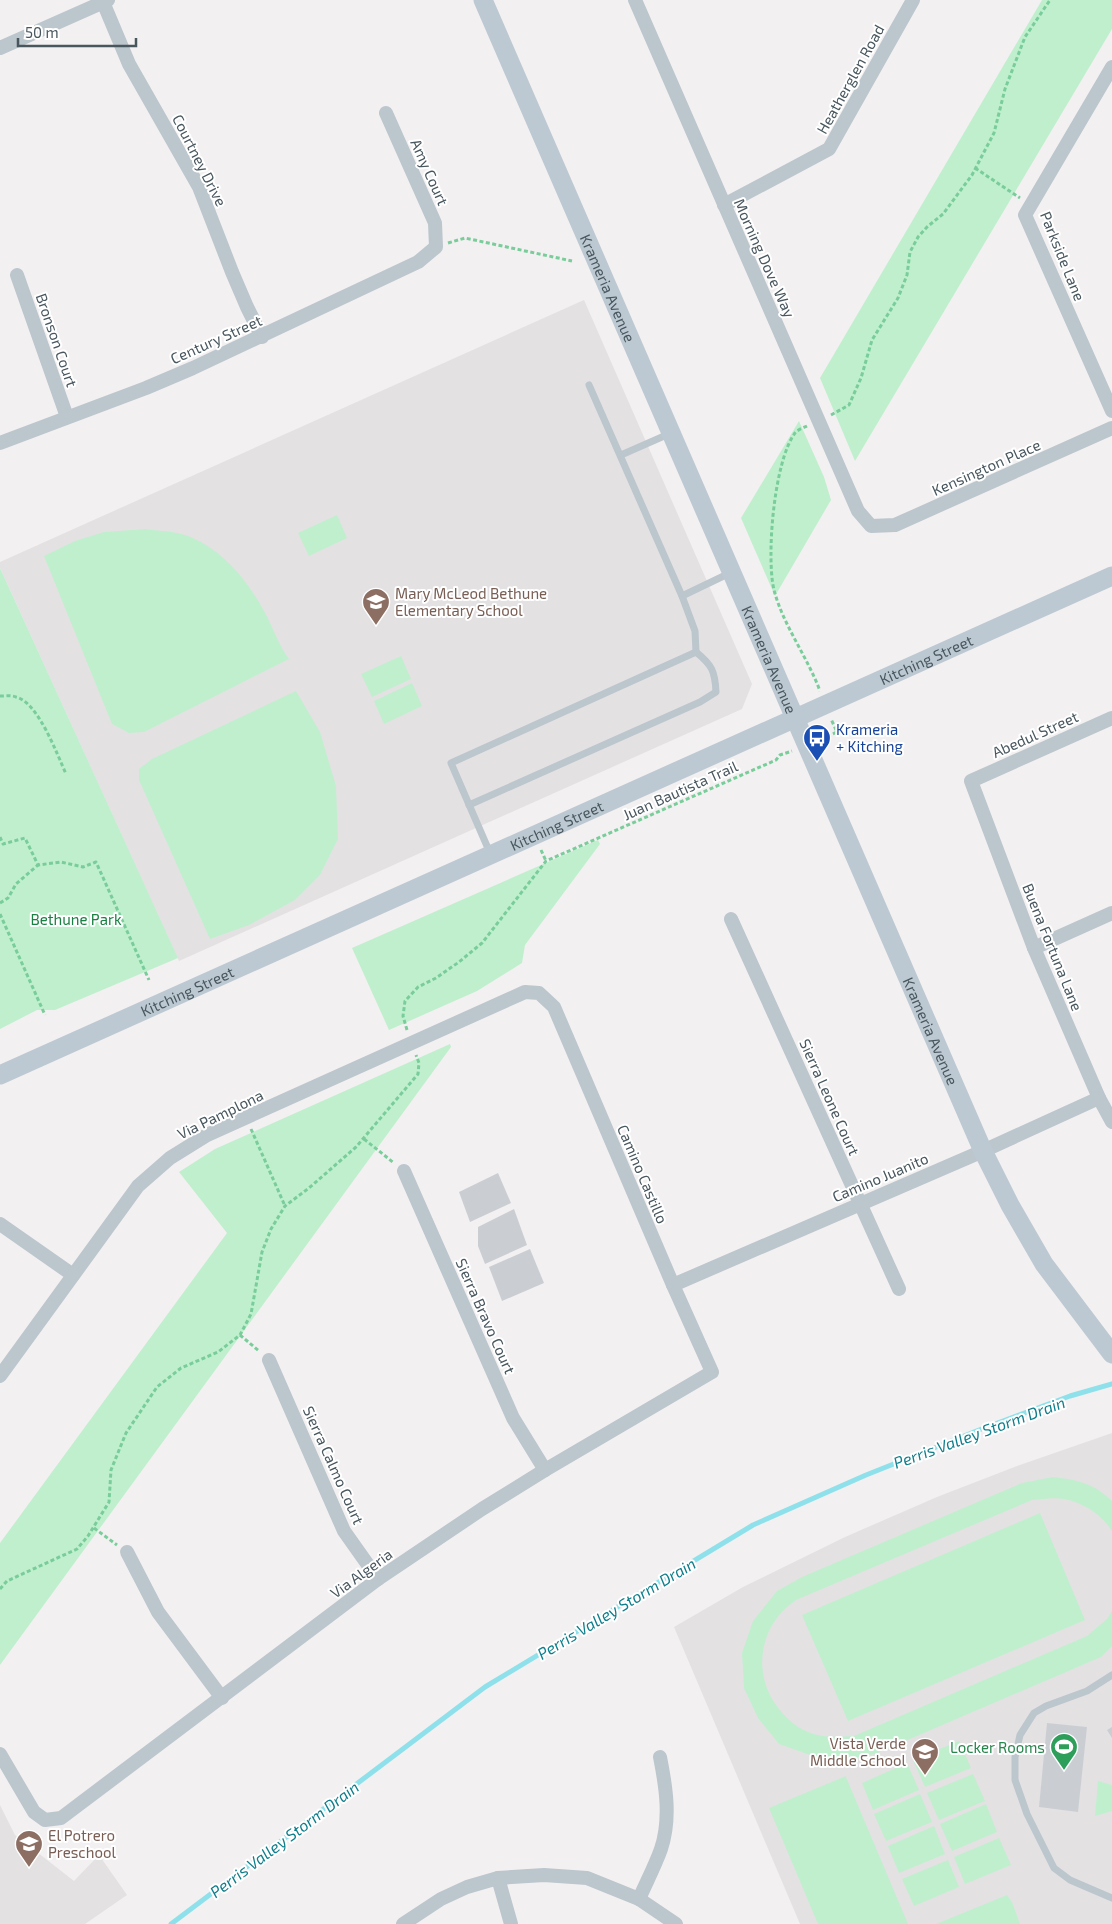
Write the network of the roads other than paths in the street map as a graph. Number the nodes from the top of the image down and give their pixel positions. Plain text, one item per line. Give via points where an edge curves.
1 (484, 0) edge
2 (635, 0) edge
3 (913, 0) edge
4 (105, 1) edge
5 (0, 48) edge
6 (1112, 67) edge
7 (386, 113) dead end
8 (724, 205) junction
9 (436, 247) joint
10 (17, 274) dead end
11 (262, 337) junction
12 (589, 385) dead end
13 (1112, 411) edge
14 (67, 417) junction
15 (1112, 428) edge
16 (672, 433) junction
17 (0, 443) edge
18 (621, 455) junction
19 (871, 526) joint
20 (732, 572) junction
21 (1112, 576) edge
22 (682, 596) junction
23 (696, 652) junction
24 (1112, 718) edge
25 (796, 719) junction
26 (971, 781) joint
27 (469, 805) junction
28 (491, 856) junction
29 (1112, 913) edge
30 (731, 918) dead end
31 (1034, 948) junction
32 (540, 993) joint
33 (0, 1075) edge
34 (1099, 1098) junction
35 (1112, 1122) edge
36 (983, 1151) junction
37 (404, 1171) road end
38 (860, 1203) junction
39 (0, 1224) edge
40 (73, 1275) junction
41 (673, 1285) junction
42 (898, 1289) dead end
43 (1109, 1351) edge
44 (269, 1360) road end
45 (712, 1372) joint
46 (0, 1376) edge
47 (545, 1470) junction
48 (128, 1552) road end
49 (378, 1580) junction
50 (1112, 1676) edge
51 (222, 1698) junction
52 (0, 1754) edge
53 (660, 1756) dead end
54 (498, 1878) junction
55 (1112, 1898) edge
56 (639, 1900) junction
57 (403, 1924) edge
58 (512, 1924) edge
59 (676, 1924) edge

1 - 16 street, Krameria Avenue
2 - 8 street, Morning Dove Way
3 - 8 street, Heatherglen Road via 829,150
4 - 5 street
4 - 11 street, Courtney Drive via 130,64 199,187
6 - 13 street, Parkside Lane via 1025,215
7 - 9 street, Amy Court via 435,223
8 - 19 street, Morning Dove Way via 858,511
9 - 11 street, Century Street via 418,262
10 - 14 street, Bronson Court
11 - 14 street, Century Street via 146,388
12 - 18 lane
14 - 17 street, Century Street
15 - 19 street, Kensington Place via 895,525
16 - 18 lane
16 - 20 street, Krameria Avenue
18 - 22 lane
20 - 22 lane
20 - 25 street, Krameria Avenue
21 - 25 street, Kitching Street
22 - 23 lane via 695,631
23 - 27 lane via 451,763
23 - 27 lane via 708,661 715,675 716,692
24 - 26 street, Abedul Street
25 - 28 street, Kitching Street
25 - 36 street, Krameria Avenue
26 - 31 street, Buena Fortuna Lane
27 - 28 lane
28 - 33 street, Kitching Street
29 - 31 street
30 - 38 street, Sierra Leone Court
31 - 34 street, Buena Fortuna Lane
32 - 40 street, Via Pamplona via 525,992 207,1135 170,1158 138,1186
32 - 41 street, Camino Castillo via 554,1007
34 - 35 street, Buena Fortuna Lane
34 - 36 street, Camino Juanito
36 - 38 street, Camino Juanito
36 - 43 street, Krameria Avenue via 1044,1264
37 - 47 street, Sierra Bravo Court via 513,1418
38 - 41 street, Camino Juanito
38 - 42 street, Sierra Leone Court
39 - 40 street
40 - 46 street, Via Pamplona
41 - 45 street, Camino Castillo
44 - 49 street, Sierra Calmo Court via 344,1531
45 - 47 street, Via Algeria
47 - 49 street, Via Algeria
48 - 51 street via 158,1612
49 - 51 street, Via Algeria
50 - 55 lane via 1087,1691 1034,1713 1020,1735 1015,1757 1016,1780 1027,1814 1054,1868 1070,1880
51 - 52 street, Via Algeria via 60,1818 45,1820 34,1812
53 - 56 street via 667,1816 661,1848
54 - 56 street via 544,1875 588,1878
54 - 57 street via 467,1887
54 - 58 street
56 - 59 street

